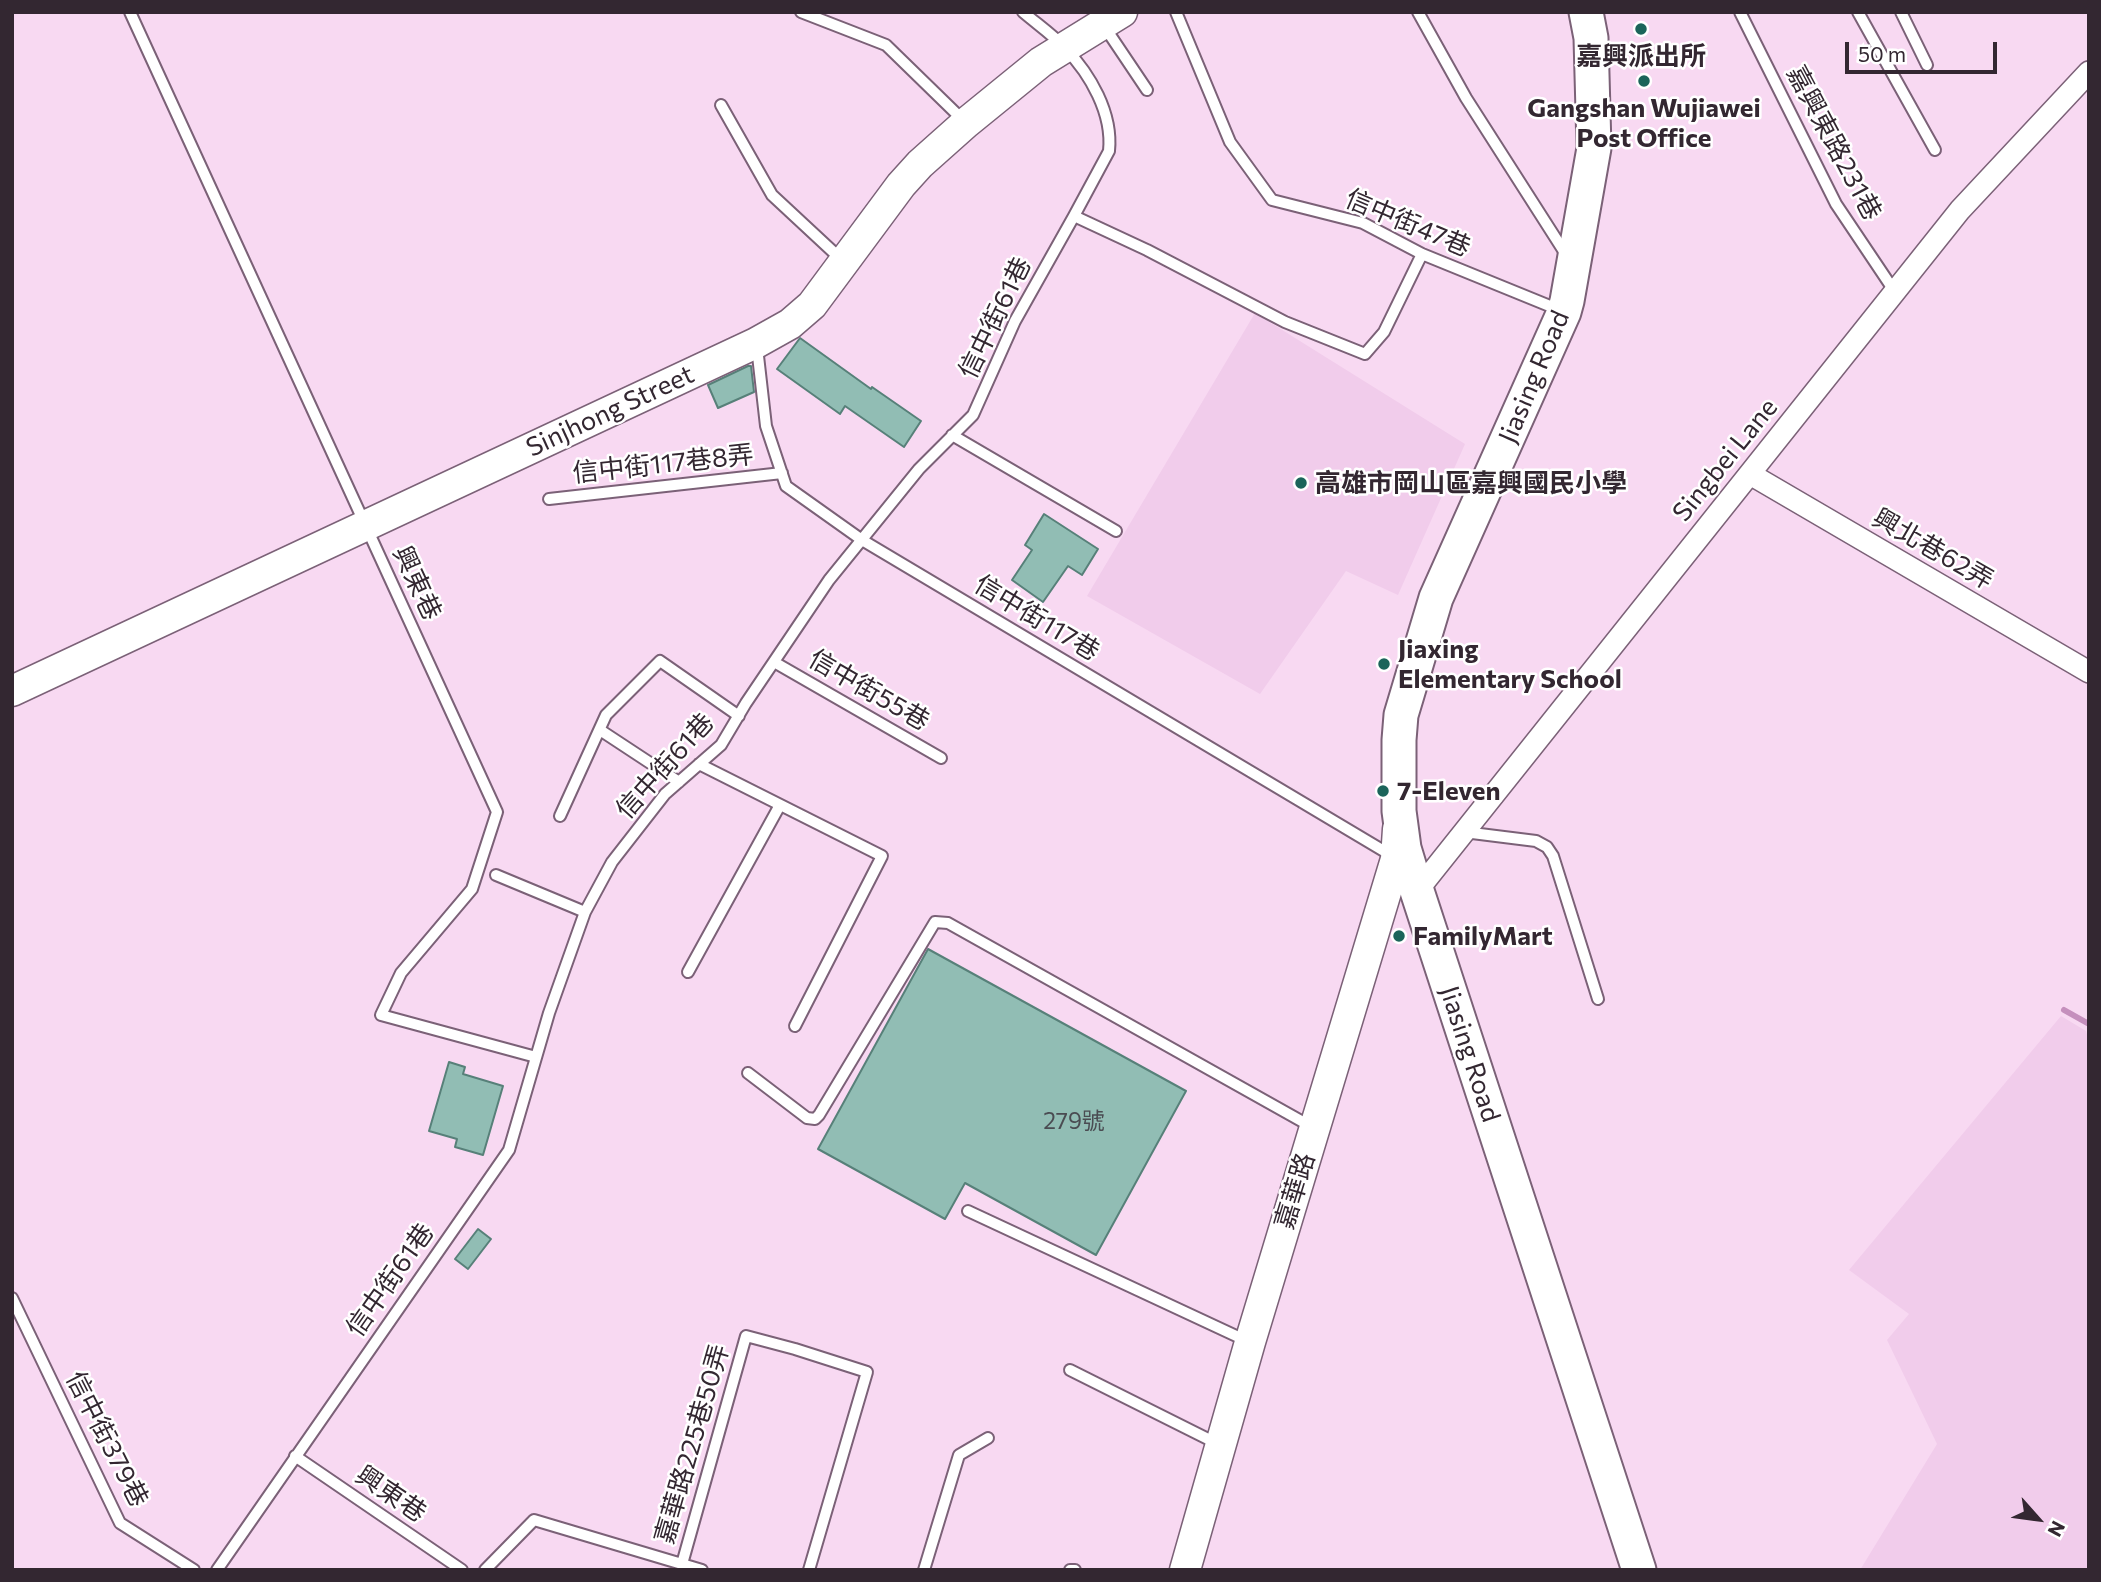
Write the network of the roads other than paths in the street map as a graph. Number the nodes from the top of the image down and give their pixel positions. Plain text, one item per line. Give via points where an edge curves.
1 (130, 12) edge
2 (800, 12) edge
3 (1023, 12) edge
4 (1176, 12) edge
5 (1418, 12) edge
6 (1586, 12) edge
7 (1740, 12) edge
8 (1858, 12) edge
9 (1901, 12) edge
10 (1113, 19) edge
11 (1065, 48) junction
12 (1927, 65) dead end
13 (2088, 75) edge
14 (1147, 90) dead end
15 (722, 105) dead end
16 (966, 123) junction
17 (1935, 150) dead end
18 (1074, 216) junction
19 (1422, 254) junction
20 (845, 263) junction
21 (1574, 267) junction
22 (1895, 292) junction
23 (1564, 312) junction
24 (756, 343) junction
25 (952, 435) junction
26 (782, 473) junction
27 (1749, 474) junction
28 (549, 499) dead end
29 (365, 525) junction
30 (1116, 531) dead end
31 (862, 540) junction
32 (774, 662) junction
33 (2089, 672) edge
34 (12, 691) edge
35 (738, 716) junction
36 (600, 730) junction
37 (941, 758) dead end
38 (699, 764) junction
39 (679, 782) junction
40 (780, 805) junction
41 (1399, 811) junction
42 (560, 816) dead end
43 (1464, 832) junction
44 (1396, 859) junction
45 (496, 876) dead end
46 (1417, 891) junction
47 (585, 912) junction
48 (688, 972) dead end
49 (1598, 999) dead end
50 (795, 1026) dead end
51 (536, 1057) junction
52 (748, 1073) dead end
53 (1314, 1128) junction
54 (968, 1211) dead end
55 (12, 1298) edge
56 (1250, 1342) junction
57 (1070, 1370) dead end
58 (988, 1438) dead end
59 (1220, 1445) junction
60 (295, 1456) junction
61 (682, 1564) junction
62 (194, 1570) edge
63 (217, 1570) edge
64 (462, 1570) edge
65 (485, 1570) edge
66 (702, 1570) edge
67 (809, 1570) edge
68 (924, 1570) edge
69 (1185, 1570) edge
70 (1639, 1570) edge

1 - 29 lane, 興東巷
2 - 16 lane via 886,45
3 - 11 lane, 信中街61巷
4 - 19 lane, 信中街47巷 via 1230,142 1272,200 1363,223
5 - 21 lane via 1466,98
6 - 21 main road, Jiasing Road via 1594,148
7 - 22 lane, 嘉興東路231巷 via 1836,204
8 - 17 lane
9 - 12 lane
10 - 11 street, Sinjhong Street
10 - 14 lane
11 - 16 street, Sinjhong Street
11 - 18 lane, 信中街61巷 via 1097,92 1110,142
13 - 22 street, Singbei Lane via 1960,210
15 - 20 lane via 772,195
16 - 20 street, Sinjhong Street via 901,185
18 - 19 lane via 1285,323 1365,354 1384,332
18 - 25 lane, 信中街61巷 via 1014,321 979,406
19 - 23 lane, 信中街47巷
20 - 24 street, Sinjhong Street via 812,305
21 - 23 main road, Jiasing Road
22 - 27 street, Singbei Lane
23 - 41 main road, Jiasing Road via 1436,598 1401,715
24 - 26 lane, 信中街117巷 via 766,426
24 - 29 street, Sinjhong Street
25 - 30 lane
25 - 31 lane, 信中街61巷
26 - 28 lane, 信中街117巷8弄
26 - 31 lane, 信中街117巷 via 786,486
27 - 33 street, 興北巷62弄
27 - 43 street, Singbei Lane
29 - 34 street, Sinjhong Street
29 - 51 lane, 興東巷 via 497,812 472,890 401,973 381,1015
31 - 32 lane, 信中街61巷
31 - 44 lane, 信中街117巷
32 - 35 lane, 信中街61巷
32 - 37 lane, 信中街55巷
35 - 36 lane via 660,661 606,715
35 - 38 lane, 信中街61巷 via 721,745
36 - 39 lane
36 - 42 lane
38 - 39 lane, 信中街61巷
38 - 40 lane
39 - 47 lane, 信中街61巷 via 612,862
40 - 48 lane
40 - 50 lane via 882,856
41 - 44 street, 嘉華路
41 - 46 main road, Jiasing Road
43 - 46 street, Singbei Lane
43 - 49 lane via 1536,841 1547,847
44 - 53 street, 嘉華路
45 - 47 lane
46 - 70 main road, Jiasing Road
47 - 51 lane, 信中街61巷
51 - 60 lane, 信中街61巷 via 509,1150
52 - 53 lane via 807,1118 815,1119 935,922 948,923
53 - 56 street, 嘉華路
54 - 56 lane
55 - 62 lane, 信中街379巷 via 120,1523
56 - 59 street, 嘉華路
57 - 59 lane
58 - 68 lane via 959,1455
59 - 69 street, 嘉華路
60 - 63 lane, 信中街61巷
60 - 64 lane, 興東巷
61 - 65 lane via 534,1521
61 - 66 lane
61 - 67 lane, 嘉華路225巷50弄 via 746,1336 867,1372

